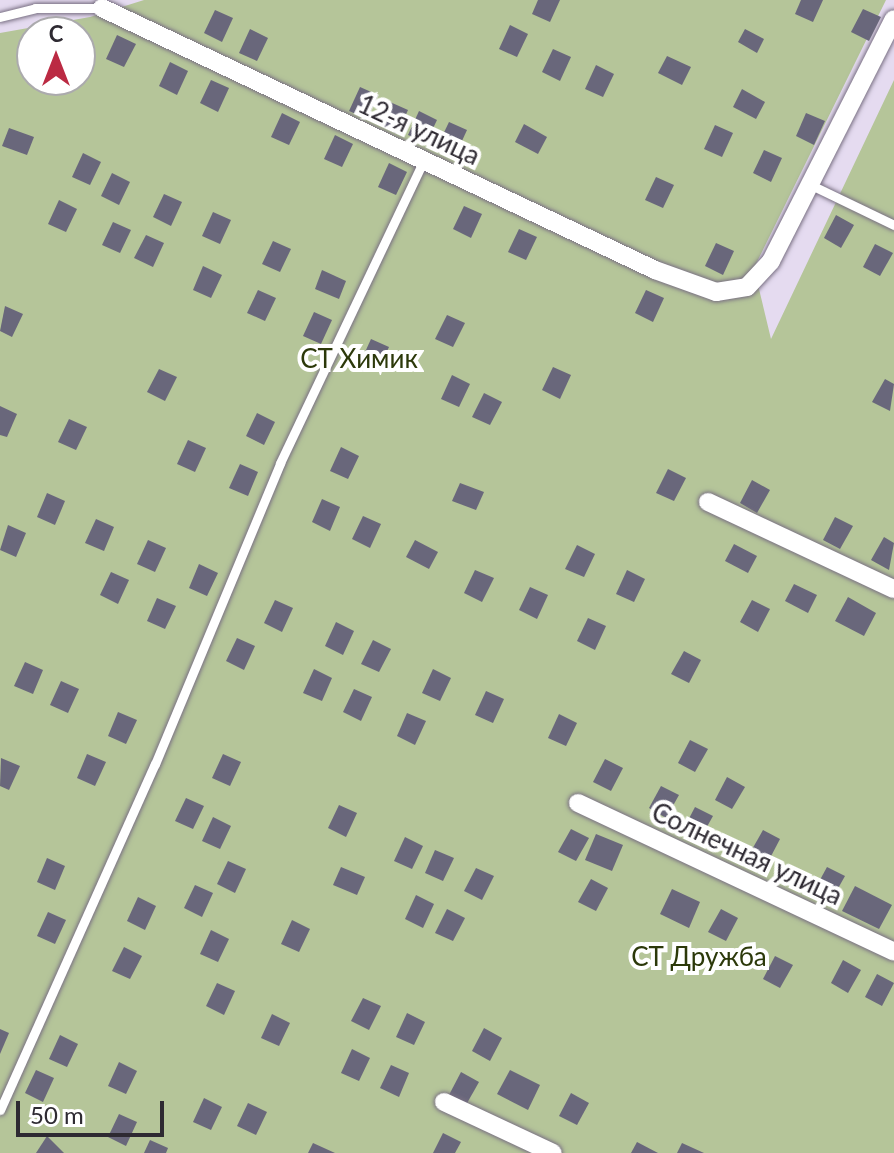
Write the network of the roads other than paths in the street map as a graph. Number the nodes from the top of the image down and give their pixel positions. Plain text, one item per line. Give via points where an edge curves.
1 (108, 4) edge
2 (0, 17) edge
3 (894, 19) edge
4 (423, 162) junction
5 (811, 185) junction
6 (894, 225) edge
7 (708, 502) dead end
8 (894, 589) edge
9 (578, 803) dead end
10 (894, 952) edge
11 (444, 1102) dead end
12 (0, 1110) edge
13 (553, 1153) edge

1 - 2 lane via 35,8
1 - 4 street, 12-я улица
3 - 5 street
4 - 5 street, 12-я улица via 655,270 716,292 747,287 771,261
4 - 12 lane via 280,463 149,777
5 - 6 lane
7 - 8 street
9 - 10 street, Солнечная улица
11 - 13 street

